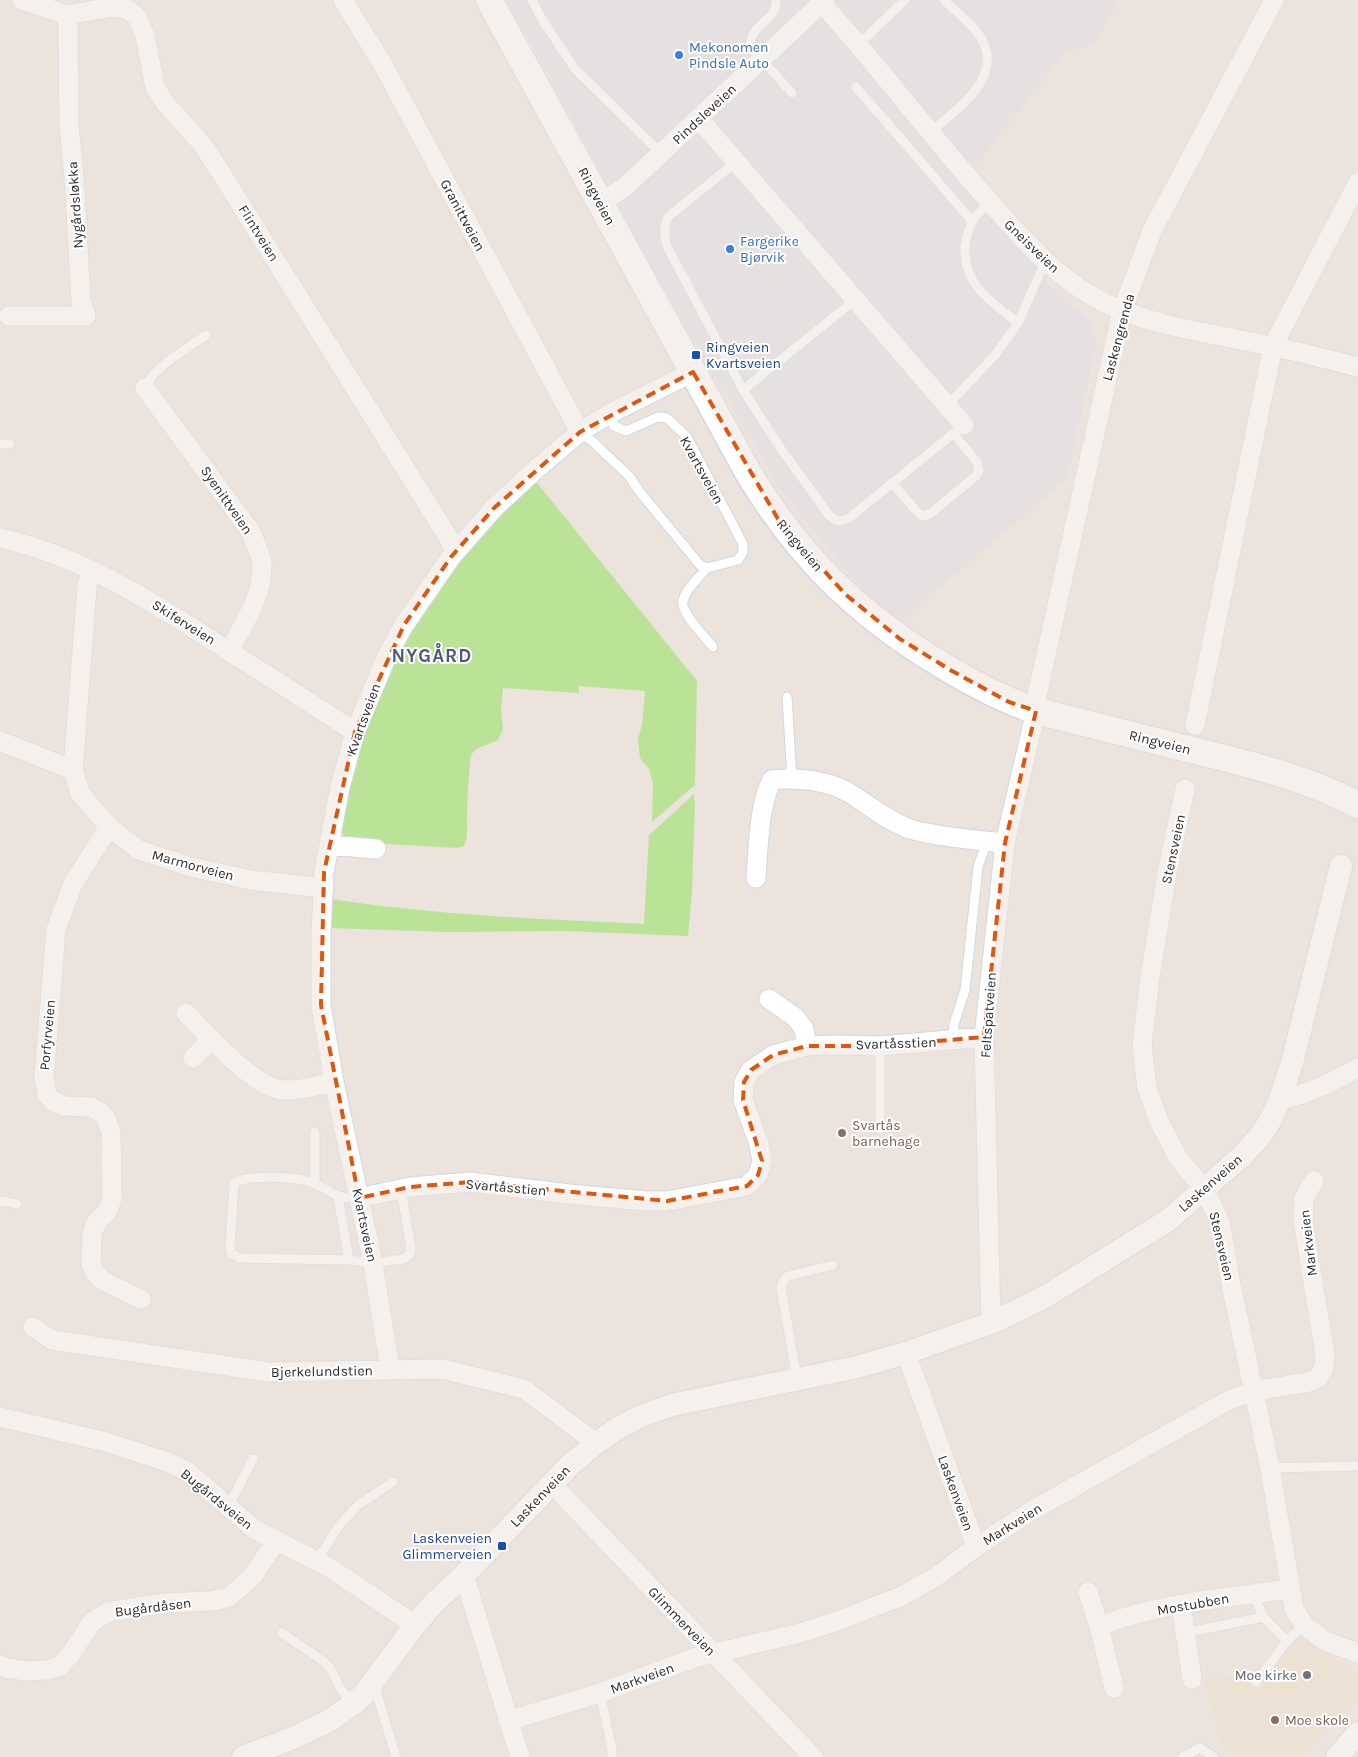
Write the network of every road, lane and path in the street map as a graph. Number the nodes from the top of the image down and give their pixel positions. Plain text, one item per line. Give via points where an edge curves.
1 (22, 0) edge
2 (343, 0) edge
3 (489, 0) edge
4 (532, 0) edge
5 (776, 0) edge
6 (906, 0) edge
7 (944, 0) edge
8 (1274, 0) edge
9 (822, 1) edge
10 (68, 15) junction
11 (858, 45) junction
12 (762, 59) junction
13 (856, 87) dead end
14 (792, 93) dead end
15 (699, 119) junction
16 (930, 134) junction
17 (662, 154) junction
18 (736, 162) junction
19 (1358, 182) edge
20 (990, 202) junction
21 (601, 203) junction
22 (972, 221) junction
23 (1045, 262) junction
24 (855, 300) junction
25 (1122, 310) junction
26 (8, 316) dead end
27 (1018, 323) junction
28 (206, 336) dead end
29 (1273, 346) junction
30 (1358, 367) edge
31 (692, 372) junction
32 (146, 388) joint
33 (743, 390) junction
34 (947, 406) junction
35 (609, 414) junction
36 (959, 429) junction
37 (580, 432) junction
38 (0, 444) edge
39 (10, 444) dead end
40 (892, 484) junction
41 (0, 538) edge
42 (456, 550) junction
43 (707, 568) junction
44 (91, 570) junction
45 (712, 647) dead end
46 (229, 651) junction
47 (787, 697) dead end
48 (1036, 705) junction
49 (1195, 726) dead end
50 (355, 732) junction
51 (0, 741) edge
52 (73, 770) junction
53 (792, 778) junction
54 (1186, 790) dead end
55 (1356, 799) edge
56 (109, 827) junction
57 (996, 842) junction
58 (330, 845) junction
59 (376, 849) dead end
60 (1341, 866) dead end
61 (756, 878) dead end
62 (324, 888) junction
63 (769, 999) dead end
64 (186, 1014) dead end
65 (984, 1037) junction
66 (212, 1039) junction
67 (954, 1041) junction
68 (807, 1046) junction
69 (880, 1046) junction
70 (194, 1058) dead end
71 (1358, 1068) edge
72 (334, 1082) junction
73 (1280, 1100) junction
74 (880, 1129) dead end
75 (315, 1132) dead end
76 (1314, 1181) dead end
77 (315, 1184) junction
78 (1204, 1188) junction
79 (401, 1189) junction
80 (338, 1197) junction
81 (359, 1198) junction
82 (0, 1200) edge
83 (17, 1204) dead end
84 (349, 1260) junction
85 (372, 1263) junction
86 (833, 1265) dead end
87 (140, 1299) dead end
88 (991, 1324) junction
89 (33, 1328) dead end
90 (906, 1353) junction
91 (390, 1370) junction
92 (798, 1380) junction
93 (1254, 1391) junction
94 (0, 1417) edge
95 (596, 1443) junction
96 (253, 1459) dead end
97 (1358, 1466) edge
98 (1270, 1468) junction
99 (393, 1482) dead end
100 (552, 1484) junction
101 (228, 1507) junction
102 (276, 1541) junction
103 (976, 1547) junction
104 (317, 1562) junction
105 (464, 1575) junction
106 (1290, 1589) junction
107 (1088, 1592) dead end
108 (1254, 1594) junction
109 (1181, 1605) junction
110 (1263, 1616) junction
111 (415, 1625) junction
112 (1099, 1626) junction
113 (1304, 1626) junction
114 (282, 1633) dead end
115 (1186, 1633) junction
116 (1287, 1641) junction
117 (713, 1653) junction
118 (1358, 1653) edge
119 (0, 1664) edge
120 (1192, 1679) dead end
121 (373, 1681) junction
122 (1256, 1682) dead end
123 (1114, 1688) dead end
124 (600, 1693) junction
125 (353, 1704) junction
126 (508, 1721) junction
127 (1358, 1734) edge
128 (243, 1757) edge
129 (396, 1757) edge
130 (520, 1757) edge
131 (612, 1757) edge
132 (813, 1757) edge
133 (1183, 1757) edge
134 (1214, 1757) edge
135 (1337, 1757) edge

1 - 10 street, Flintveien
2 - 37 street, Granittveien via 382,63
3 - 21 main road, Ringveien
4 - 17 lane via 575,69
5 - 12 lane via 774,10 750,38 752,49
6 - 11 lane
7 - 16 lane via 979,35 987,50 988,65 984,79 972,95
8 - 25 street, Laskengrenda via 1152,230
9 - 11 street, Gneisveien
9 - 12 street, Pindsleveien
10 - 26 street, Nygårdsløkka via 69,126 81,301 86,316
10 - 42 street, Flintveien via 112,7 127,9 137,17 145,35 160,95 202,144 223,176
11 - 16 street, Gneisveien
12 - 14 lane
12 - 15 street, Pindsleveien
13 - 22 lane
15 - 17 street, Pindsleveien
15 - 18 street
16 - 20 street, Gneisveien
17 - 21 street, Pindsleveien
18 - 24 street
18 - 33 lane via 669,216 664,234 667,246
19 - 29 street
20 - 22 lane
20 - 23 street, Gneisveien
21 - 31 main road, Ringveien
22 - 27 lane via 966,240 965,261 969,274 986,298
23 - 25 street, Gneisveien via 1097,298
23 - 27 lane
24 - 33 lane
24 - 34 street
25 - 29 street, Gneisveien via 1194,330
25 - 48 street, Laskengrenda
27 - 34 lane via 996,354
28 - 32 lane via 153,374
29 - 30 street, Gneisveien
29 - 49 street
31 - 35 street, Kvartsveien
31 - 48 main road, Ringveien via 778,520 839,589 900,640 1009,702
32 - 46 street, Syenittveien via 250,532 258,548 262,565 258,591 253,608
33 - 40 lane via 784,454 835,521 849,518
34 - 36 street
35 - 37 street, Kvartsveien
35 - 43 lane, Kvartsveien via 614,426 626,431 658,417 667,418 687,437 743,544 738,560
36 - 40 lane
36 - 40 lane via 979,470 931,513 919,514
37 - 42 street, Kvartsveien via 494,508
37 - 43 lane via 630,476 700,565
38 - 39 lane
41 - 44 street, Skiferveien via 58,555
42 - 50 street, Kvartsveien via 404,625 386,658
43 - 45 lane via 682,603
44 - 46 street, Skiferveien via 165,610
44 - 52 street, Marmorveien
46 - 50 street, Skiferveien
47 - 53 lane
48 - 55 main road, Ringveien via 1254,765
48 - 57 street, Feltspatveien
50 - 58 street, Kvartsveien via 340,786
51 - 52 street
52 - 56 street, Marmorveien via 80,793
53 - 57 street via 822,783 849,793 910,829
53 - 61 street via 772,780 769,786
54 - 78 street, Stensveien via 1168,868 1142,1045 1148,1088 1159,1121 1178,1158
56 - 62 street, Marmorveien via 139,850 191,867 251,880
56 - 87 street, Porfyrveien via 73,884 56,929 44,1078 47,1095 54,1101 64,1106 91,1108 106,1118 111,1132 112,1199 92,1234 91,1264 103,1281
57 - 65 street, Feltspatveien
57 - 67 lane via 978,867 965,990 954,1024
58 - 59 street
58 - 62 street, Kvartsveien
60 - 73 street, Laskenveien
62 - 72 street, Kvartsveien via 321,1005
63 - 68 street via 796,1018 804,1029
64 - 66 street
65 - 67 street, Svartåsstien
65 - 88 street, Feltspatveien
66 - 70 street
66 - 72 street via 250,1074 274,1088 299,1089
67 - 69 street, Svartåsstien
68 - 69 street, Svartåsstien
68 - 79 street, Svartåsstien via 773,1054 751,1070 744,1082 743,1100 762,1161 758,1175 747,1186 667,1202 470,1182
69 - 74 lane
71 - 73 street via 1326,1086
72 - 81 street, Kvartsveien
73 - 78 street, Laskenveien via 1261,1135
75 - 77 lane
76 - 93 street, Markveien via 1304,1198 1303,1221 1324,1368 1318,1378 1310,1382
77 - 80 lane, Svartåsstien
77 - 84 lane, Svartåsstien via 272,1178 239,1180 234,1184 231,1253 240,1258
78 - 88 street, Laskenveien via 1167,1221 1122,1250 1043,1298
78 - 93 street, Stensveien via 1220,1222
79 - 81 street, Svartåsstien
79 - 85 lane, Svartåsstien via 410,1254 403,1259
80 - 81 lane, Svartåsstien
80 - 84 lane
81 - 85 street, Kvartsveien
82 - 83 lane
84 - 85 lane, Svartåsstien
85 - 91 street, Kvartsveien
86 - 92 lane via 788,1276 783,1282
88 - 90 street, Laskenveien
89 - 91 street, Bjerkelundstien via 52,1340 268,1372
90 - 92 street, Laskenveien
90 - 103 street, Laskenveien
91 - 95 street, Bjerkelundstien via 442,1369 524,1389
92 - 95 street, Laskenveien via 672,1405 640,1416
93 - 98 street, Stensveien
93 - 103 street, Markveien via 1229,1400 1033,1510
94 - 101 street, Bugårdsveien via 106,1442 168,1462 188,1472
95 - 100 street, Laskenveien
96 - 101 lane
97 - 98 lane
98 - 106 street, Stensveien
99 - 104 lane via 358,1505 337,1528
100 - 105 street, Laskenveien
100 - 117 street, Glimmerveien
101 - 102 street, Bugårdsveien via 254,1529
102 - 104 street, Bugårdsveien
102 - 119 street, Bugårdåsen via 252,1577 229,1597 108,1612 92,1622 60,1666 26,1671
103 - 117 street, Markveien via 937,1576 867,1611 796,1634
104 - 111 street, Bugårdsveien
105 - 111 street, Laskenveien
105 - 126 street
106 - 108 street, Mostubben
106 - 113 street, Stensveien via 1294,1609
107 - 112 street
108 - 109 street, Mostubben
108 - 110 lane
109 - 112 street, Mostubben via 1123,1617
109 - 115 street
110 - 115 lane
110 - 116 lane
111 - 121 street, Laskenveien
112 - 123 street
113 - 116 lane
113 - 118 street, Stensveien via 1325,1641
114 - 125 lane via 330,1668
115 - 120 street
116 - 122 lane
117 - 124 street, Markveien
117 - 132 street, Glimmerveien
121 - 125 street, Laskenveien
121 - 129 lane
124 - 126 street, Markveien
124 - 131 lane
125 - 128 street, Laskenveien via 329,1721
126 - 130 street
127 - 135 street
133 - 134 lane via 1200,1748

